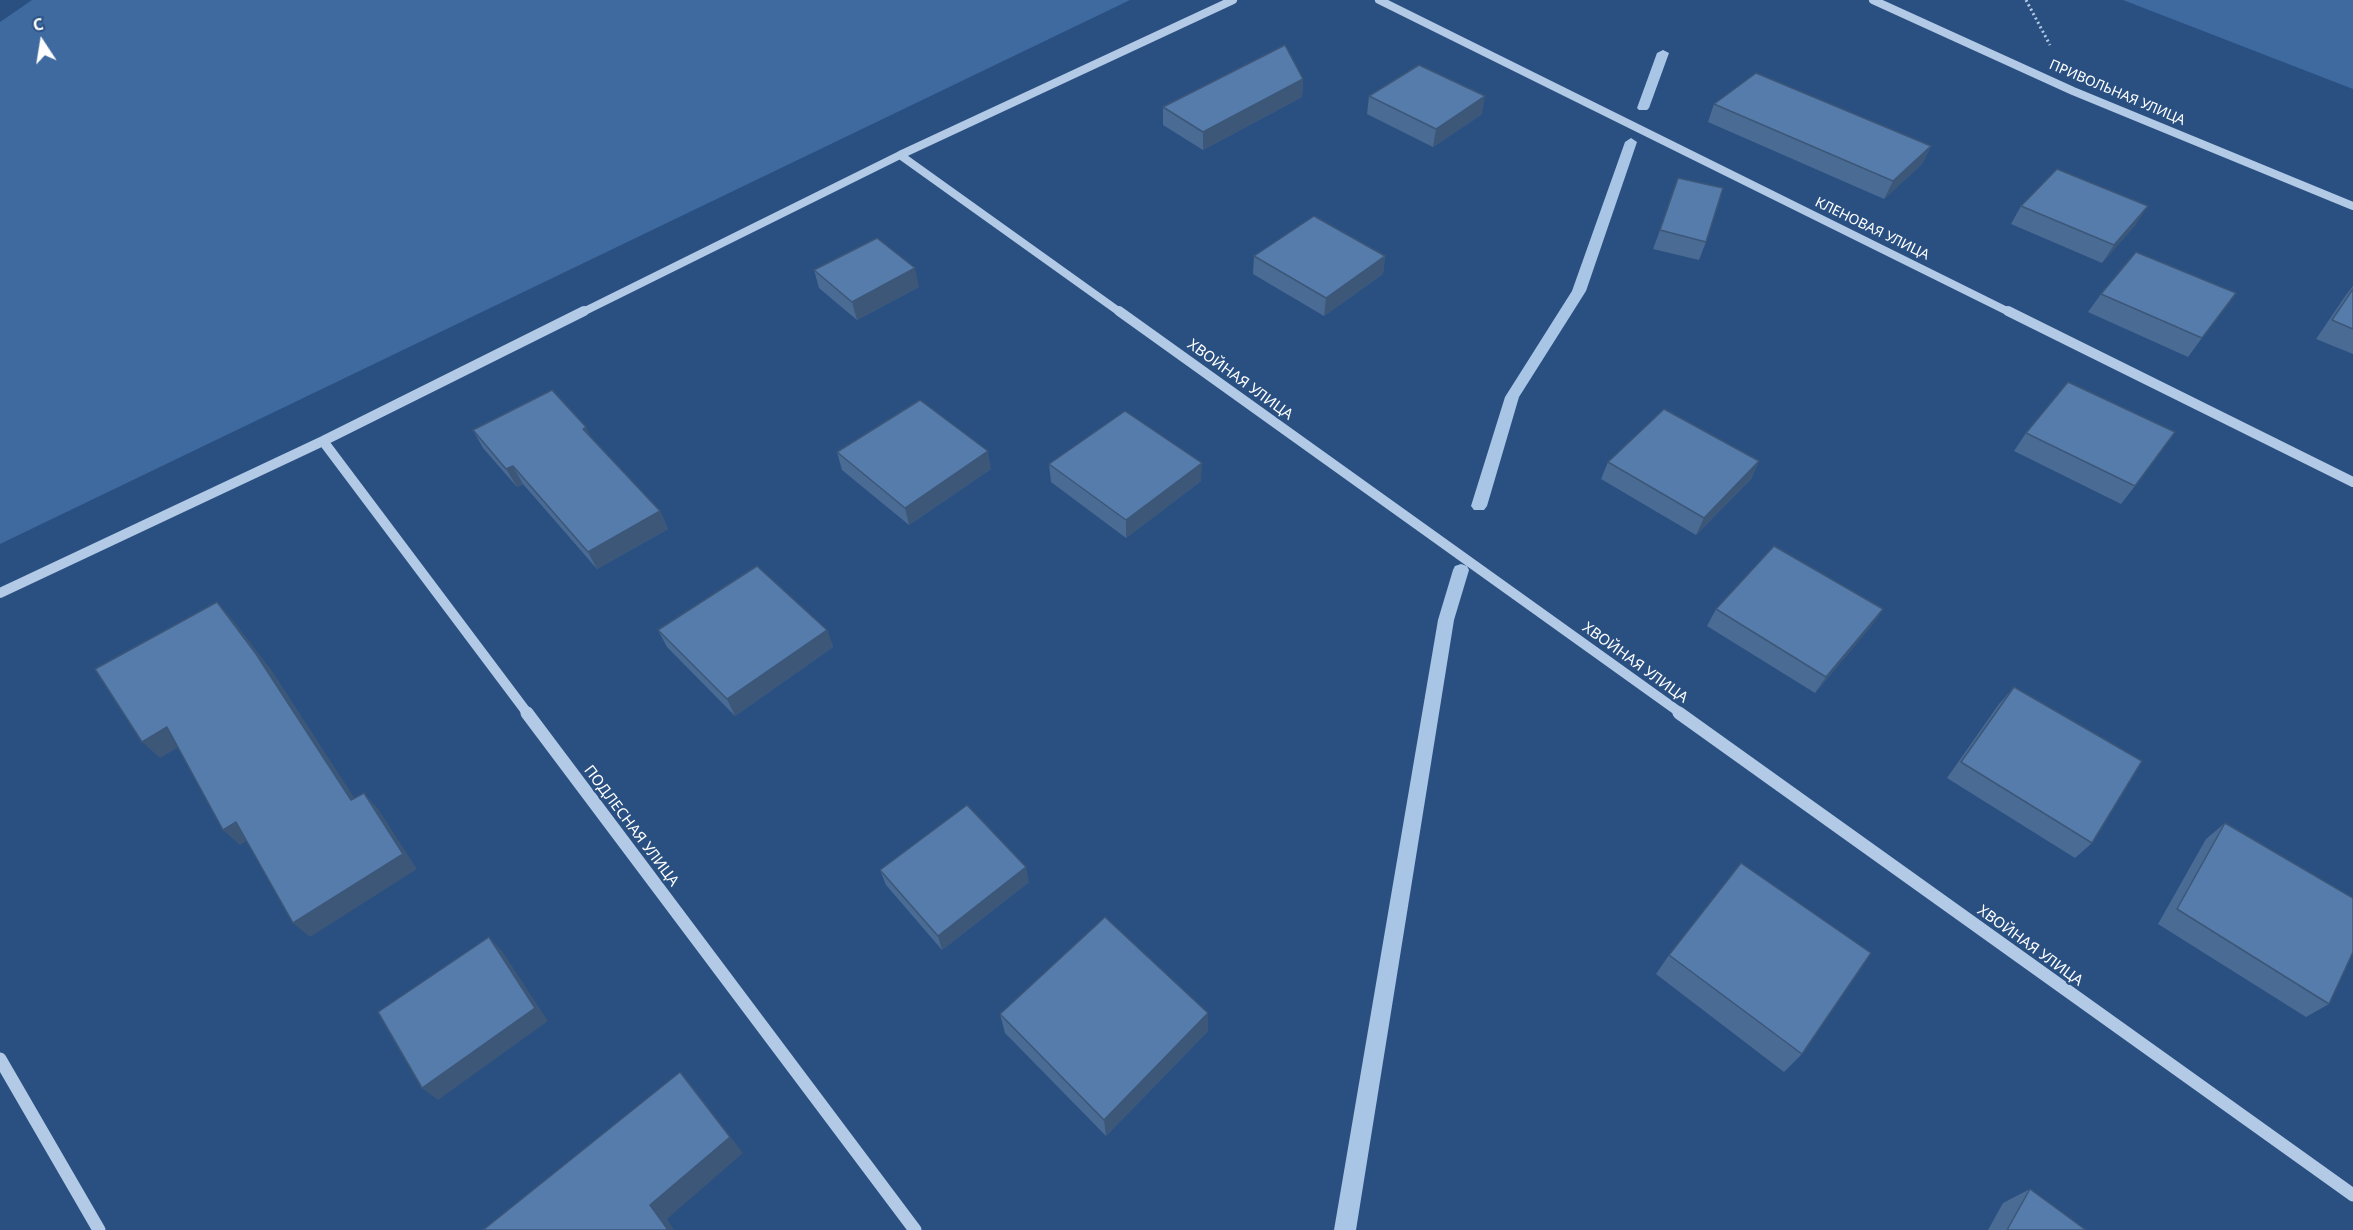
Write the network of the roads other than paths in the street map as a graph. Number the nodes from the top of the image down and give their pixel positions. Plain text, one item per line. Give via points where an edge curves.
1 (1233, 0) edge
2 (1379, 0) edge
3 (1873, 0) edge
4 (900, 155) junction
5 (2353, 206) edge
6 (323, 441) junction
7 (2353, 482) edge
8 (0, 593) edge
9 (0, 1059) edge
10 (2353, 1195) edge
11 (99, 1230) edge
12 (915, 1230) edge

1 - 4 street
2 - 7 street, КЛЕНОВАЯ УЛИЦА
3 - 5 street, ПРИВОЛЬНАЯ УЛИЦА via 2073,91
4 - 6 street
4 - 10 street, ХВОЙНАЯ УЛИЦА
6 - 8 street
6 - 12 street, ПОДЛЕСНАЯ УЛИЦА
9 - 11 street

